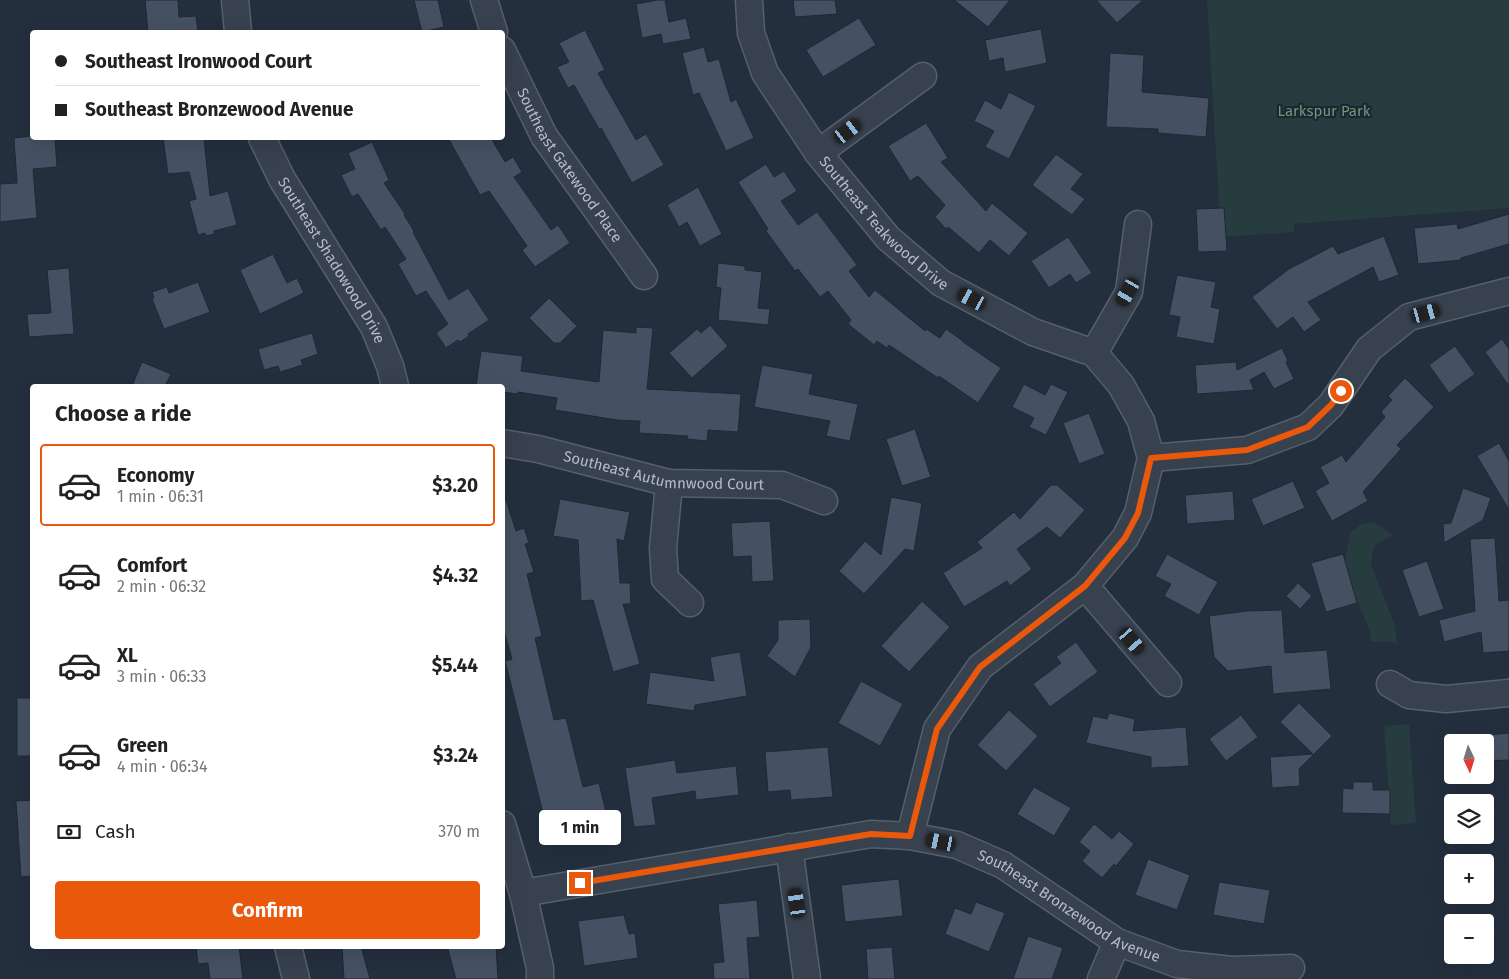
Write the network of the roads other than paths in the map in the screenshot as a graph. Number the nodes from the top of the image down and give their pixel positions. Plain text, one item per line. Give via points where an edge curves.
1 (235, 0) edge
2 (484, 0) edge
3 (749, 0) edge
4 (238, 30) edge
5 (493, 30) edge
6 (505, 56) edge
7 (923, 76) dead end
8 (263, 140) edge
9 (818, 154) junction
10 (1138, 224) dead end
11 (644, 276) dead end
12 (1509, 291) edge
13 (1094, 353) junction
14 (394, 384) edge
15 (505, 444) edge
16 (1151, 458) junction
17 (669, 483) junction
18 (824, 501) dead end
19 (1085, 586) junction
20 (690, 603) dead end
21 (1168, 683) dead end
22 (1390, 684) dead end
23 (1509, 693) edge
24 (505, 834) edge
25 (910, 836) junction
26 (789, 847) junction
27 (523, 893) junction
28 (1117, 942) junction
29 (289, 949) edge
30 (1291, 968) dead end
31 (296, 979) edge
32 (540, 979) edge
33 (807, 979) edge
34 (1101, 979) edge

1 - 4 street
2 - 5 street
3 - 9 street, Southeast Teakwood Drive via 751,33 765,72
6 - 11 street, Southeast Gatewood Place via 544,136
7 - 9 street
8 - 14 street, Southeast Shadowood Drive via 282,178 374,326
9 - 13 street, Southeast Teakwood Drive via 888,238 941,282 1032,332
10 - 13 street via 1128,292
12 - 16 street via 1409,317 1369,348 1331,405 1308,427 1247,450
13 - 16 street via 1121,384 1141,421
15 - 17 street, Southeast Autumnwood Court via 538,449
16 - 19 street via 1138,513 1125,538
17 - 18 street, Southeast Autumnwood Court via 782,485
17 - 20 street via 663,548 666,579
19 - 21 street
19 - 25 street via 980,667 937,729
22 - 23 street via 1409,695 1446,699
24 - 27 street
25 - 26 street, Southeast Bronzewood Avenue via 871,834
25 - 28 street, Southeast Bronzewood Avenue via 957,845 1003,866
26 - 27 street, Southeast Bronzewood Avenue
26 - 33 street
27 - 32 street
28 - 30 street, Southeast Bronzewood Avenue via 1177,964 1232,970
28 - 34 street
29 - 31 street

